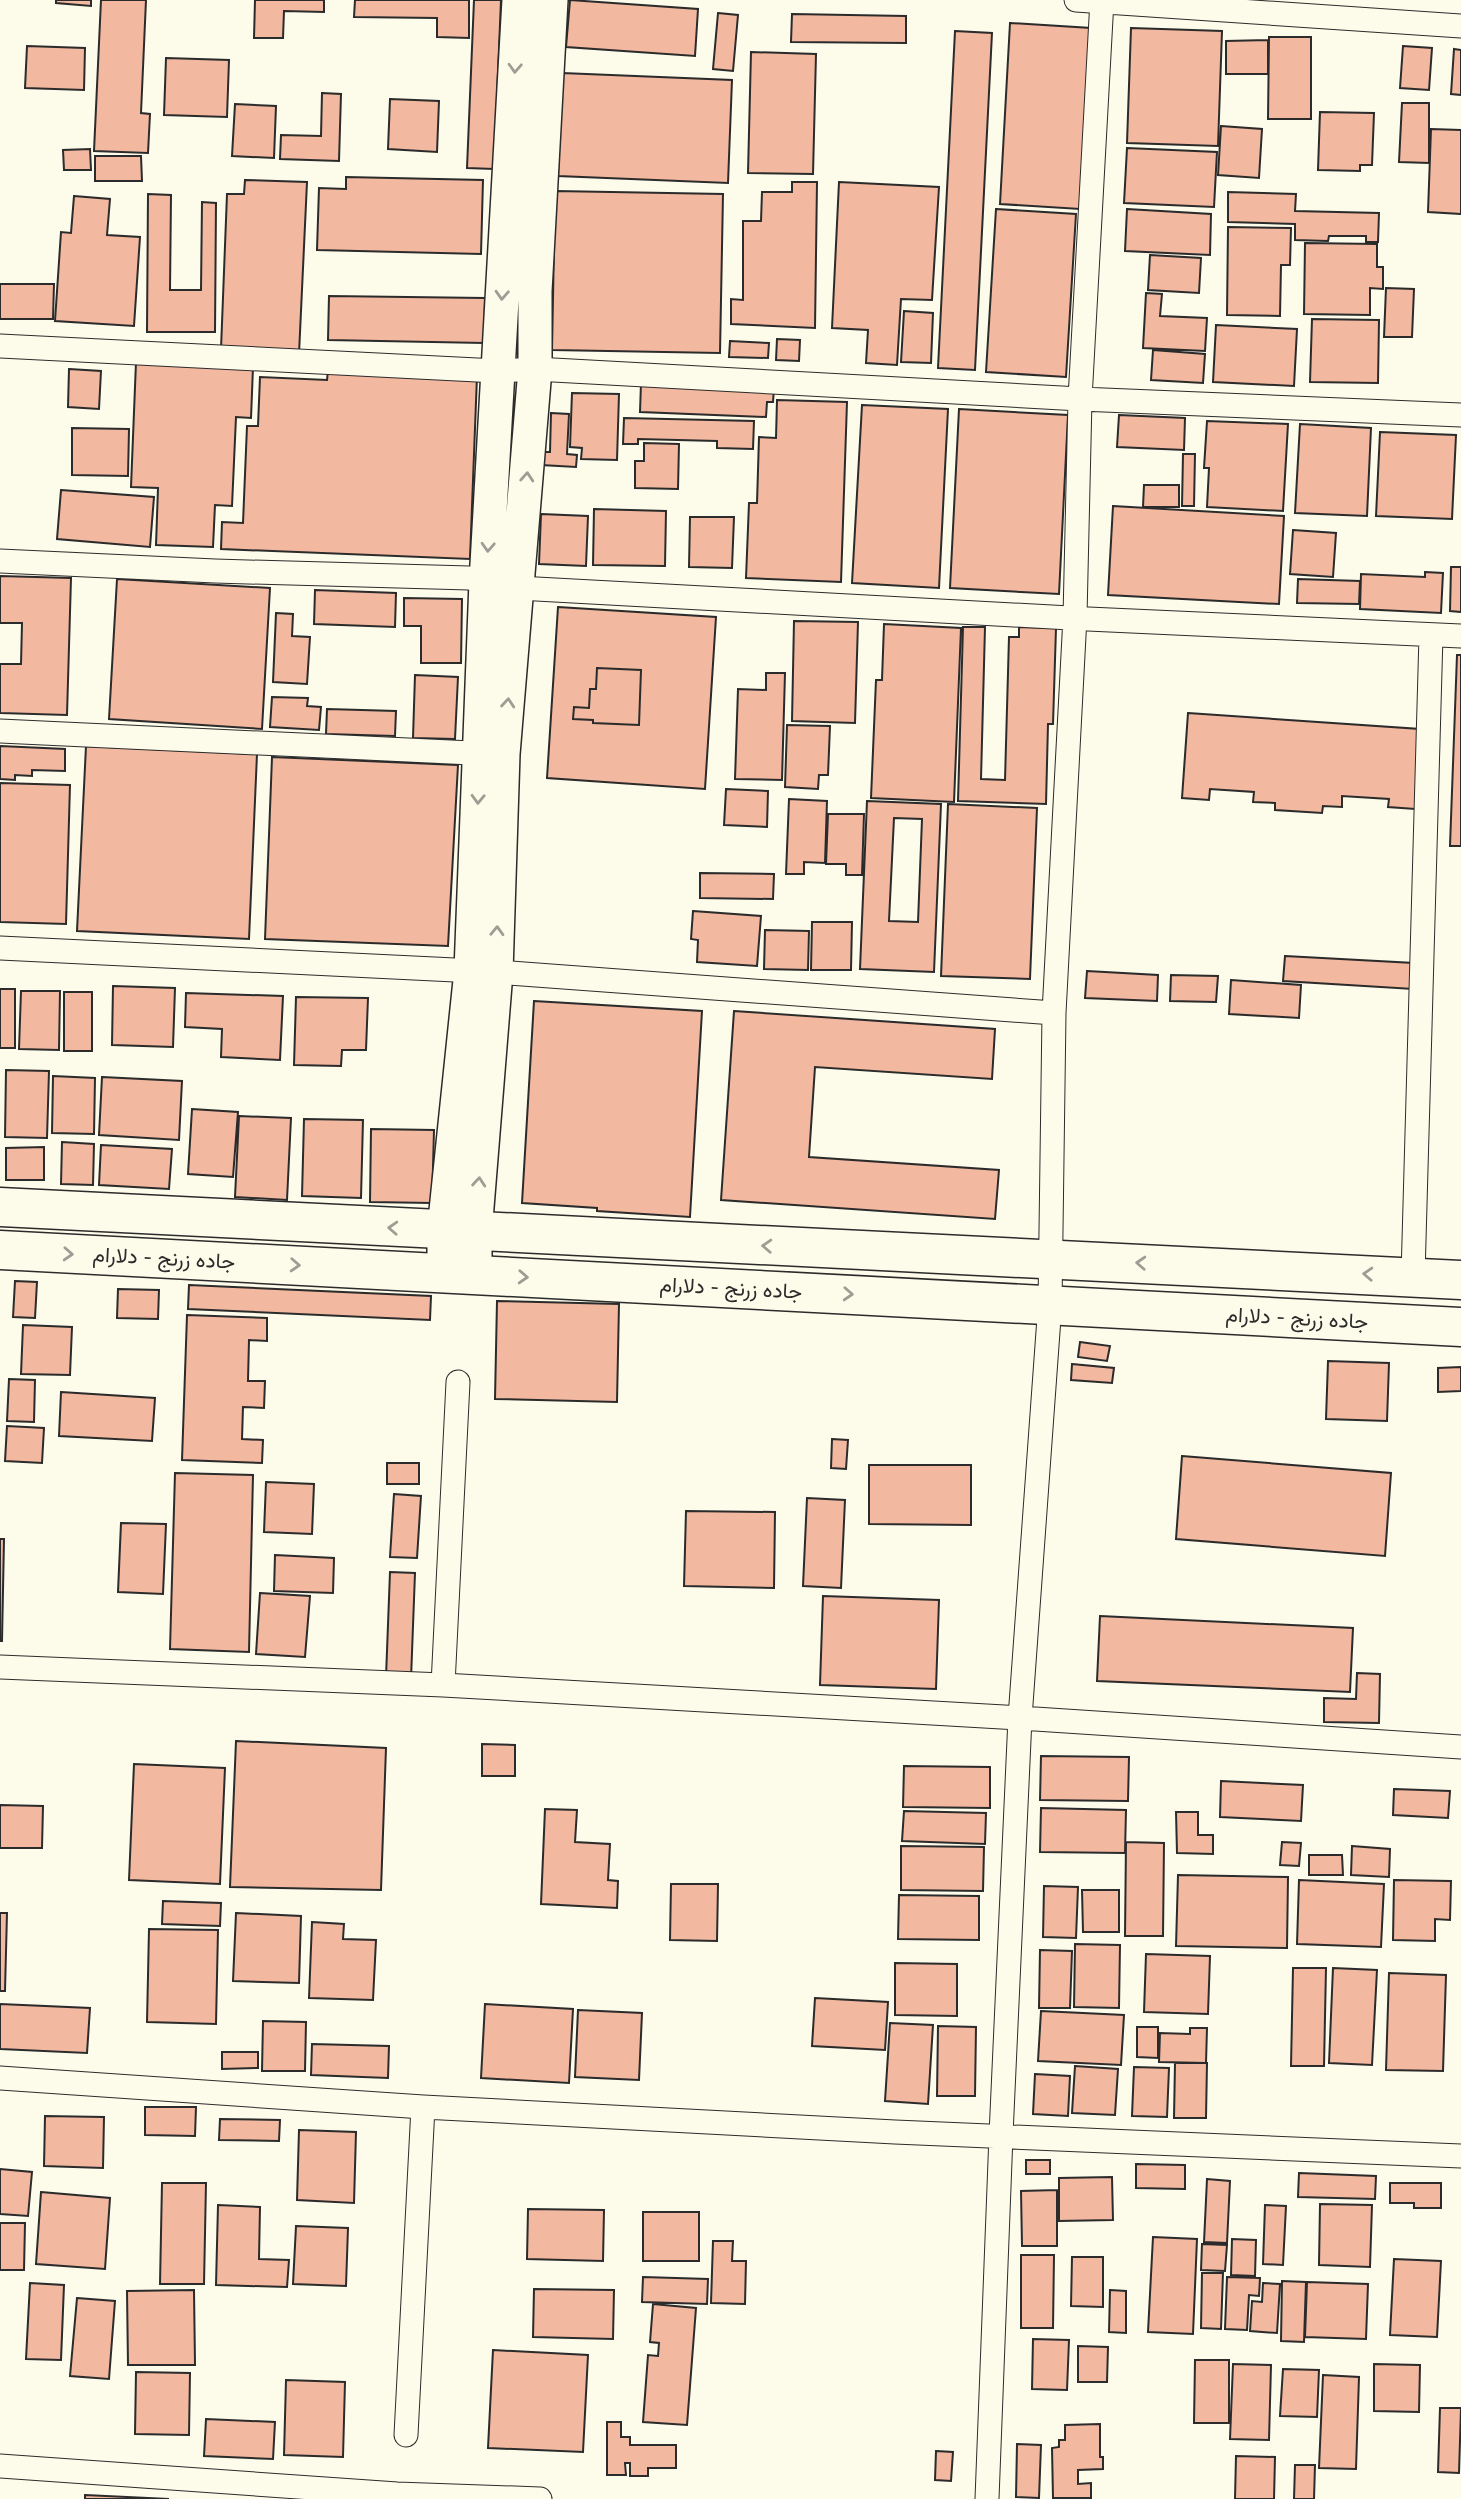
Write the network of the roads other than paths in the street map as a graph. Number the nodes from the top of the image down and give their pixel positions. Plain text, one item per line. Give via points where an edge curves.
1 (519, 0) edge
2 (551, 0) edge
3 (1076, 0) edge
4 (1102, 1) edge
5 (1461, 26) edge
6 (0, 346) edge
7 (535, 369) junction
8 (497, 371) junction
9 (1080, 399) junction
10 (1461, 415) edge
11 (0, 561) edge
12 (502, 585) junction
13 (1075, 617) junction
14 (1430, 635) junction
15 (1461, 636) edge
16 (0, 731) edge
17 (491, 754) junction
18 (0, 948) edge
19 (483, 972) junction
20 (1054, 1013) junction
21 (0, 1207) edge
22 (460, 1231) junction
23 (0, 1250) edge
24 (1052, 1259) junction
25 (459, 1274) junction
26 (1413, 1276) junction
27 (1461, 1280) edge
28 (1050, 1304) junction
29 (1461, 1327) edge
30 (458, 1382) dead end
31 (0, 1667) edge
32 (443, 1685) junction
33 (1020, 1718) junction
34 (1461, 1747) edge
35 (0, 2078) edge
36 (423, 2107) junction
37 (1000, 2135) junction
38 (1461, 2156) edge
39 (407, 2435) dead end
40 (0, 2466) edge
41 (397, 2496) edge
42 (540, 2499) edge
43 (987, 2499) edge

1 -> 8 main road
2 - 7 main road
3 - 4 street
4 - 5 street
4 - 9 street
6 - 8 street
7 - 8 street
7 - 9 street
12 -> 7 main road
8 -> 12 main road
9 - 10 street
9 - 13 street
11 - 12 street via 469,578
12 - 13 street
12 - 17 main road
13 - 14 street
13 - 20 street
14 - 15 street
14 - 26 street
16 - 17 street
17 - 19 main road
18 - 19 street
19 - 20 street
19 - 22 main road
20 - 24 street
22 -> 21 highway, جاده زرنج - دلارام
24 -> 22 highway, جاده زرنج - دلارام
22 - 25 main road
23 -> 25 highway, جاده زرنج - دلارام
26 -> 24 highway, جاده زرنج - دلارام
24 - 28 street
25 -> 28 highway, جاده زرنج - دلارام
26 - 27 highway, جاده زرنج - دلارام
28 - 29 highway, جاده زرنج - دلارام
28 - 33 street
30 - 32 street
31 - 32 street
32 - 33 street
33 - 34 street
33 - 37 street
35 - 36 street
36 - 37 street
36 - 39 street
37 - 38 street
37 - 43 street
40 - 41 street
41 - 42 street

